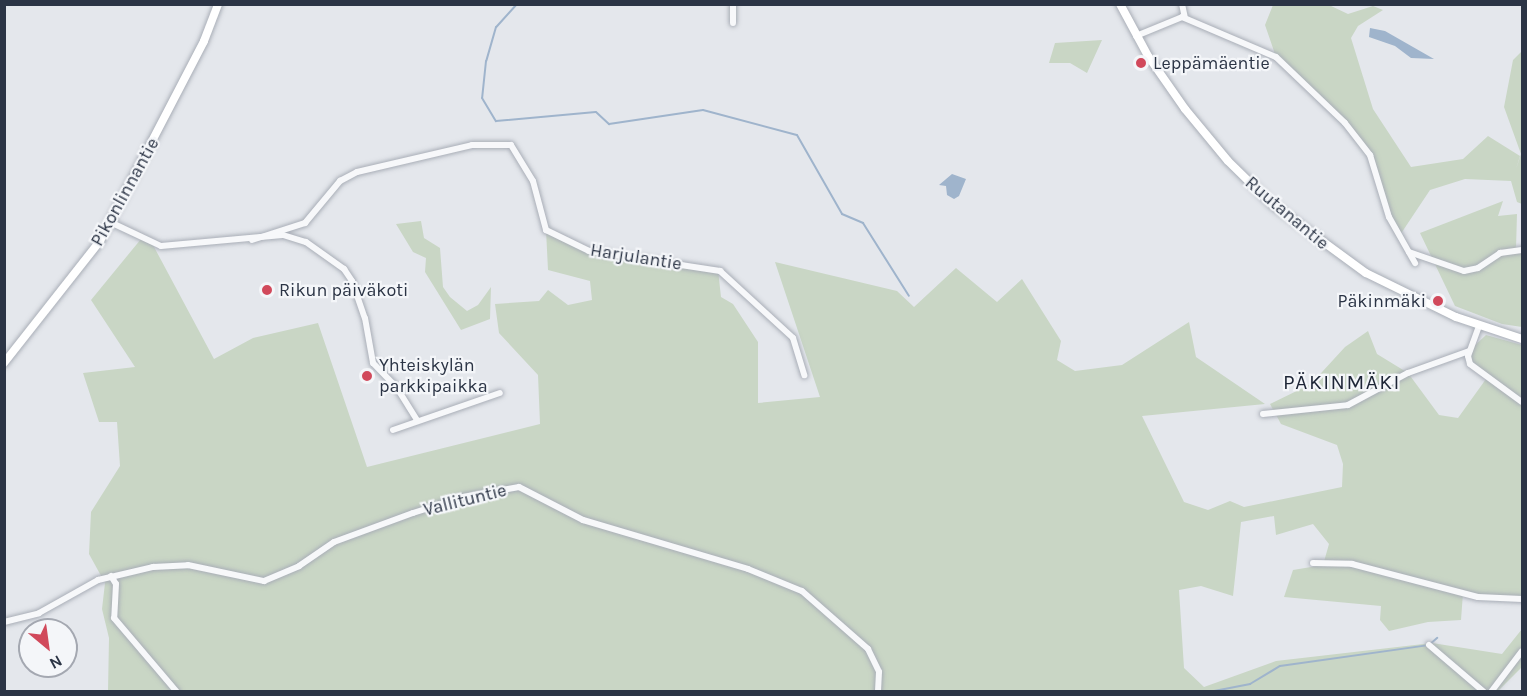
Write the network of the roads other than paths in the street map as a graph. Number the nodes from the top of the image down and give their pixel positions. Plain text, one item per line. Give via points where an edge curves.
1 (218, 4) edge
2 (732, 4) edge
3 (1120, 4) edge
4 (1182, 4) edge
5 (1185, 18) junction
6 (734, 23) dead end
7 (1137, 36) junction
8 (111, 222) junction
9 (252, 240) junction
10 (1522, 250) edge
11 (1409, 252) junction
12 (1415, 263) dead end
13 (1479, 326) junction
14 (1522, 339) edge
15 (1469, 351) junction
16 (4, 363) edge
17 (804, 375) dead end
18 (500, 393) dead end
19 (1522, 402) edge
20 (1263, 414) dead end
21 (417, 420) junction
22 (393, 430) dead end
23 (1313, 563) dead end
24 (111, 576) junction
25 (1522, 599) edge
26 (4, 622) edge
27 (1429, 645) dead end
28 (1522, 651) edge
29 (177, 692) edge
30 (878, 692) edge
31 (1484, 692) edge
32 (1491, 692) edge

1 - 8 street, Pikonlinnantie via 204,42
2 - 6 street
3 - 7 street, Ruutanantie
4 - 5 street
5 - 7 street
5 - 11 street via 1276,57 1345,123 1370,155 1389,217
7 - 13 street, Ruutanantie via 1208,138 1274,205 1366,273
8 - 9 street, Harjulantie via 161,246 230,238
8 - 16 street, Pikonlinnantie
9 - 17 street, Harjulantie via 305,223 340,181 357,172 472,145 511,145 533,180 546,230 589,251 720,271 793,338
9 - 21 street, Harjulantie via 294,236 344,269 361,304 373,363 397,388
10 - 11 street via 1500,253 1478,268 1464,271
11 - 12 street
13 - 14 street, Ruutanantie
13 - 15 street
15 - 19 street via 1470,364
15 - 20 street via 1408,373 1348,405
18 - 21 street
21 - 22 street
23 - 25 street via 1352,564 1478,597
24 - 26 street, Vallituntie via 39,613
24 - 29 street via 117,590 114,618
24 - 30 street, Vallituntie via 188,566 264,581 299,566 334,542 474,494 519,487 583,520 769,576 802,591 868,649 879,672
27 - 31 street
28 - 32 street

